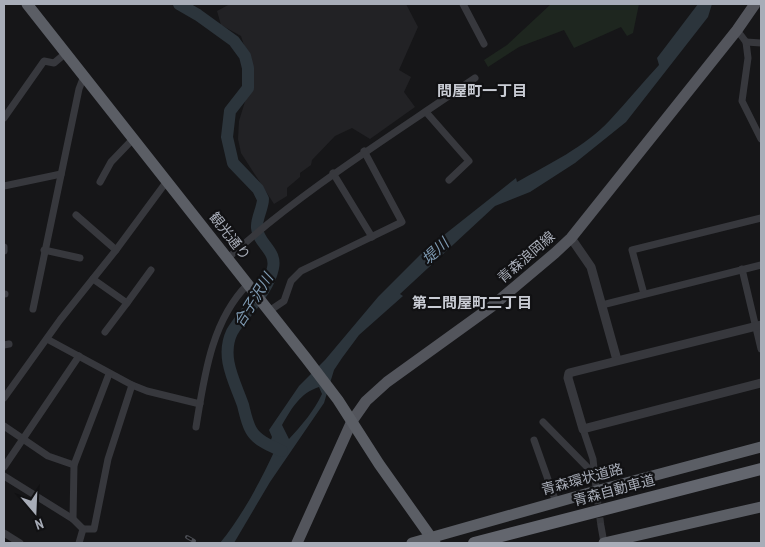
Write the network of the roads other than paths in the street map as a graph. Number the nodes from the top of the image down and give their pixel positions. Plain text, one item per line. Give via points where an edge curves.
1 (27, 4) edge
2 (463, 4) edge
3 (755, 4) edge
4 (737, 30) junction
5 (746, 42) junction
6 (761, 43) edge
7 (484, 44) dead end
8 (66, 53) junction
9 (84, 76) junction
10 (475, 78) dead end
11 (426, 112) junction
12 (4, 118) edge
13 (133, 139) junction
14 (761, 139) edge
15 (364, 151) junction
16 (333, 173) junction
17 (61, 174) junction
18 (449, 180) dead end
19 (167, 181) junction
20 (100, 182) dead end
21 (4, 186) edge
22 (76, 215) dead end
23 (761, 218) edge
24 (372, 237) junction
25 (570, 238) junction
26 (4, 247) edge
27 (44, 250) junction
28 (116, 250) junction
29 (4, 251) edge
30 (80, 258) dead end
31 (228, 258) junction
32 (761, 265) edge
33 (742, 269) junction
34 (151, 270) dead end
35 (93, 279) junction
36 (250, 286) junction
37 (644, 294) junction
38 (127, 303) junction
39 (602, 305) junction
40 (33, 309) dead end
41 (268, 309) junction
42 (758, 326) edge
43 (105, 332) dead end
44 (47, 339) junction
45 (761, 349) edge
46 (79, 356) junction
47 (617, 360) junction
48 (109, 374) junction
49 (761, 383) edge
50 (132, 385) junction
51 (4, 398) edge
52 (200, 404) junction
53 (352, 422) junction
54 (543, 422) dead end
55 (4, 426) edge
56 (196, 427) dead end
57 (583, 428) junction
58 (22, 438) junction
59 (534, 440) dead end
60 (761, 446) edge
61 (74, 465) junction
62 (4, 467) edge
63 (761, 469) edge
64 (593, 473) junction
65 (4, 476) edge
66 (596, 494) junction
67 (556, 502) junction
68 (761, 507) edge
69 (73, 519) junction
70 (601, 526) tunnel mouth
71 (83, 529) junction
72 (4, 533) edge
73 (433, 540) edge
74 (20, 543) edge
75 (79, 543) edge
76 (297, 543) edge
77 (412, 543) edge
78 (474, 543) edge
79 (604, 543) edge

1 - 8 highway, 観光通り
2 - 7 street
3 - 4 main road, 青森浪岡線
4 - 5 street
4 - 25 main road, 青森浪岡線
5 - 6 street
5 - 14 street via 748,66 742,101
8 - 9 highway, 観光通り
8 - 12 street via 54,63 44,61
9 - 13 highway, 観光通り
9 - 17 street via 78,90
10 - 11 street
11 - 15 street
11 - 18 street via 469,161
13 - 19 highway, 観光通り
13 - 20 street via 111,162
15 - 16 street
15 - 24 street via 402,222
16 - 24 street
16 - 31 street via 270,220
17 - 21 street
17 - 27 street
19 - 28 street
19 - 31 highway, 観光通り
22 - 28 street
23 - 37 street via 632,250
24 - 41 street via 301,272 291,280 284,301
25 - 39 street via 591,267
25 - 53 main road, 青森浪岡線 via 540,268 491,307 379,388
26 - 29 street
27 - 30 street
27 - 40 street
28 - 35 street
31 - 36 highway, 観光通り
32 - 33 street
33 - 37 street
33 - 42 street
34 - 38 street
35 - 38 street
35 - 44 street
36 - 41 highway, 観光通り
36 - 52 street via 230,305 220,323
37 - 39 street
38 - 43 street
39 - 47 street
41 - 53 highway, 観光通り
42 - 45 street
42 - 47 street
44 - 46 street
44 - 51 street
46 - 48 street
46 - 58 street
47 - 57 street via 569,373
48 - 50 street
48 - 61 street
49 - 57 street
50 - 52 street
50 - 71 street via 108,459 94,529
52 - 56 street
53 - 73 highway, 観光通り
53 - 76 main road, 青森浪岡線
54 - 64 street
55 - 58 street
57 - 64 street via 593,459
58 - 61 street via 48,456
58 - 62 street
59 - 67 street
60 - 66 highway, 青森環状道路
61 - 69 street
63 - 78 highway, 青森自動車道
64 - 66 street
65 - 69 street
66 - 67 highway, 青森環状道路
67 - 73 highway, 青森環状道路
68 - 79 highway
69 - 71 street
70 - 79 street
71 - 75 street
72 - 74 street
73 - 77 highway, 青森環状道路

